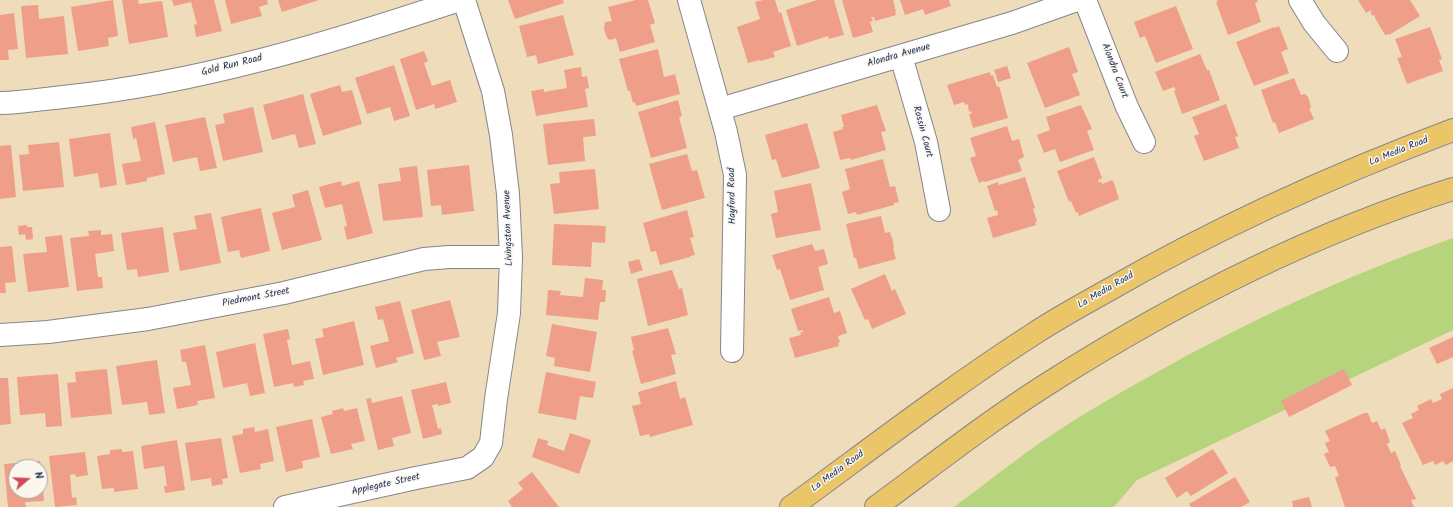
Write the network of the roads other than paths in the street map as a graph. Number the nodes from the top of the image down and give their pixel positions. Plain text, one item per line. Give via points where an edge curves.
1 (459, 0) edge
2 (464, 0) edge
3 (690, 0) edge
4 (1076, 0) edge
5 (1085, 0) edge
6 (1300, 0) edge
7 (1337, 51) dead end
8 (901, 56) junction
9 (0, 103) edge
10 (720, 109) junction
11 (1453, 130) edge
12 (1144, 142) dead end
13 (1453, 189) edge
14 (939, 210) dead end
15 (511, 257) junction
16 (0, 335) edge
17 (732, 350) dead end
18 (483, 457) joint
19 (285, 507) edge
20 (791, 507) edge
21 (876, 507) edge

1 - 9 street, Gold Run Road via 317,45 193,76 113,91
2 - 15 street, Livingston Avenue via 493,91 508,194
3 - 10 street, Hayford Road
4 - 8 street, Alondra Avenue via 1012,23
5 - 12 street, Alondra Court via 1127,107
6 - 7 street via 1314,23
8 - 10 street, Alondra Avenue
8 - 14 street, Rossin Court via 926,142
10 - 17 street, Hayford Road via 735,175
11 - 20 main road, La Media Road via 1313,187 1150,266 1036,332 960,383
13 - 21 main road via 1300,247 1178,307 1048,384
15 - 16 street, Piedmont Street via 424,259 284,293 148,319 48,332
15 - 18 street, Livingston Avenue via 509,313 491,443
18 - 19 street, Applegate Street via 468,468

